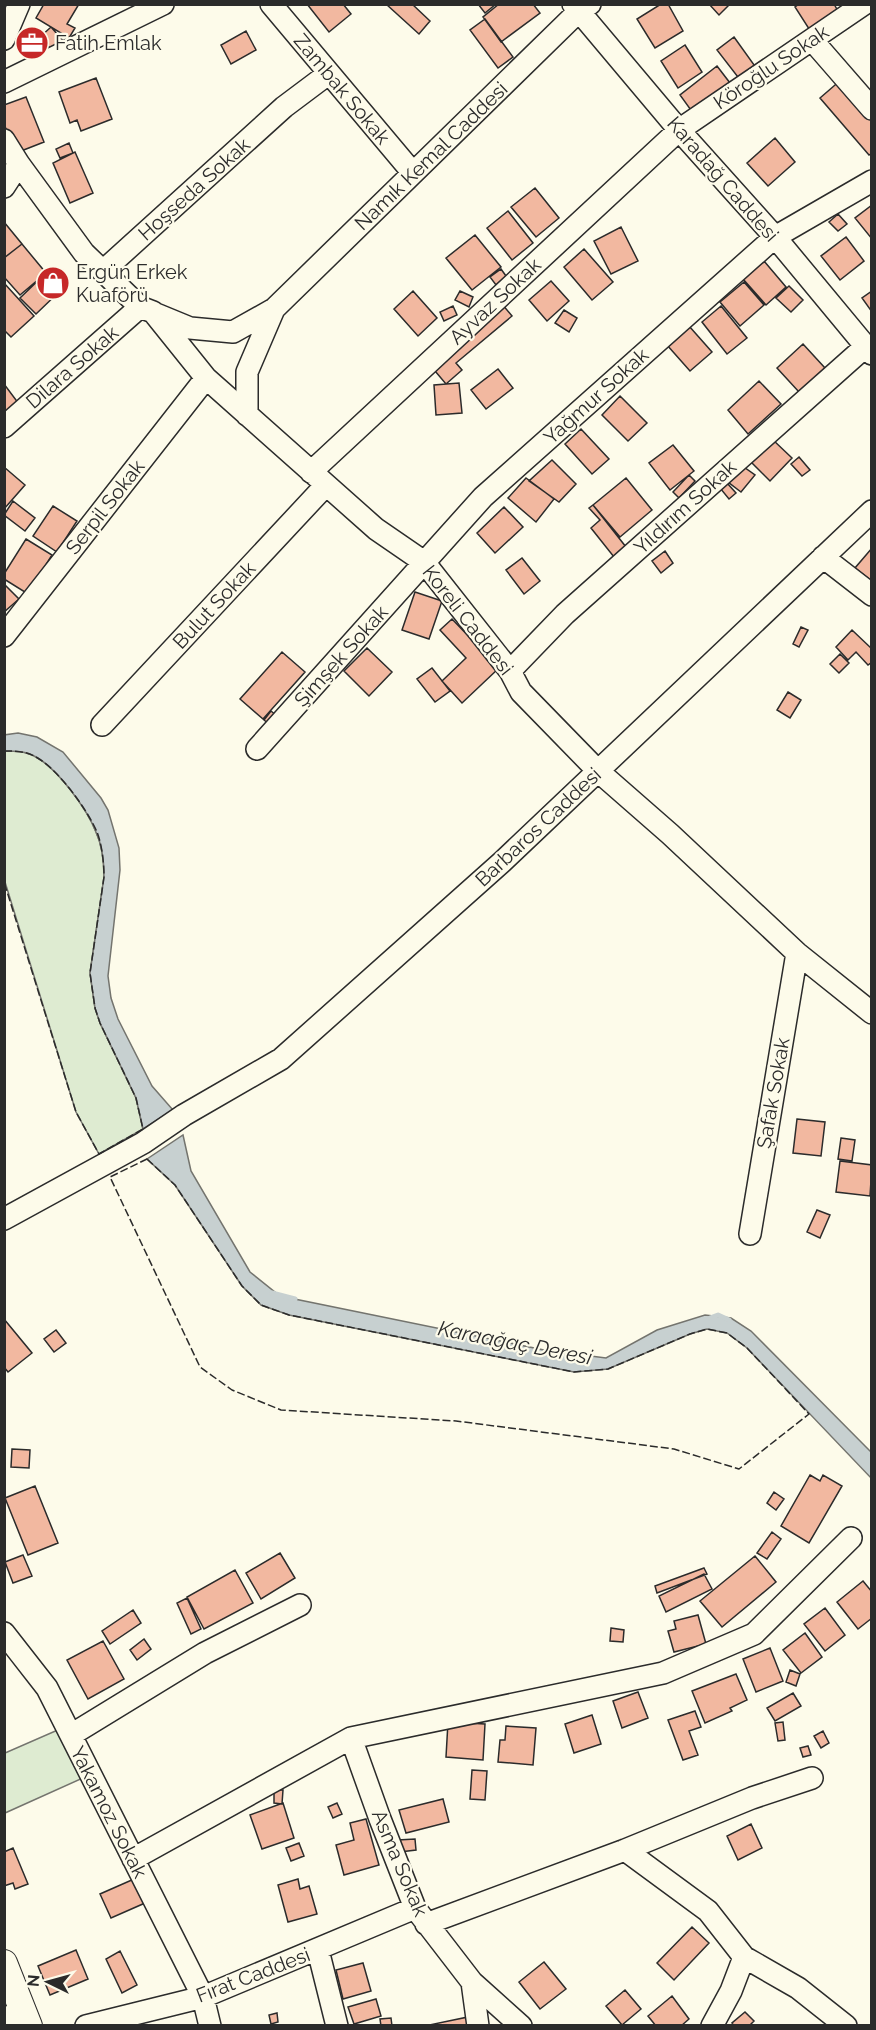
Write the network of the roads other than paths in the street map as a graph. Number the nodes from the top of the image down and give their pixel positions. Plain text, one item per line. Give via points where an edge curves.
1 (19, 4) edge
2 (162, 4) edge
3 (271, 4) edge
4 (864, 4) edge
5 (581, 7) edge
6 (4, 39) edge
7 (812, 40) junction
8 (328, 74) junction
9 (4, 82) edge
10 (872, 109) edge
11 (679, 130) junction
12 (4, 140) edge
13 (19, 164) junction
14 (413, 173) junction
15 (872, 181) edge
16 (4, 187) edge
17 (775, 237) junction
18 (103, 271) junction
19 (274, 309) junction
20 (147, 310) junction
21 (868, 350) edge
22 (206, 378) junction
23 (247, 415) junction
24 (4, 427) edge
25 (318, 478) junction
26 (872, 511) edge
27 (823, 557) junction
28 (424, 562) junction
29 (872, 595) edge
30 (4, 636) edge
31 (510, 671) junction
32 (102, 725) dead end
33 (257, 749) dead end
34 (598, 771) junction
35 (797, 953) junction
36 (872, 1013) edge
37 (4, 1219) edge
38 (750, 1233) dead end
39 (850, 1538) dead end
40 (300, 1605) dead end
41 (4, 1633) edge
42 (70, 1735) junction
43 (351, 1737) junction
44 (812, 1778) dead end
45 (626, 1850) junction
46 (133, 1859) junction
47 (420, 1916) junction
48 (318, 1950) junction
49 (744, 1957) junction
50 (4, 1963) edge
51 (472, 1982) junction
52 (203, 1997) junction
53 (4, 2019) edge
54 (7, 2025) edge
55 (29, 2025) edge
56 (86, 2025) edge
57 (210, 2025) edge
58 (337, 2025) edge
59 (478, 2025) edge
60 (521, 2025) edge
61 (712, 2025) edge
62 (846, 2025) edge

1 - 6 street
2 - 9 street
3 - 8 street, Zambak Sokak
4 - 7 street, Köroğlu Sokak
5 - 11 street, Karadağ Caddesi
5 - 14 street, Namık Kemal Caddesi
7 - 10 street
7 - 11 street, Köroğlu Sokak
8 - 14 street, Zambak Sokak
8 - 18 street, Hoşseda Sokak via 284,106
11 - 17 street, Karadağ Caddesi
11 - 25 street, Ayvaz Sokak
12 - 13 street, Koreli Caddesi
13 - 16 street
13 - 18 street, Koreli Caddesi via 84,253
14 - 19 street, Namık Kemal Caddesi
15 - 17 street, Yağmur Sokak
17 - 21 street, Karadağ Caddesi
17 - 28 street, Yağmur Sokak via 483,497
18 - 20 street, Koreli Caddesi
19 - 20 street via 233,332 190,328
19 - 23 street via 247,372
20 - 22 street, Koreli Caddesi
20 - 24 street, Dilara Sokak
21 - 31 street, Yıldırım Sokak via 565,614
22 - 23 street, Koreli Caddesi
22 - 30 street, Serpil Sokak
23 - 25 street, Koreli Caddesi
25 - 28 street, Koreli Caddesi via 376,529
25 - 32 street, Bulut Sokak
26 - 27 street, Barbaros Caddesi
27 - 29 street
27 - 34 street, Barbaros Caddesi
28 - 31 street, Koreli Caddesi
28 - 33 street, Şimşek Sokak
31 - 34 street, Koreli Caddesi via 521,692
34 - 35 street, Koreli Caddesi
34 - 37 street, Barbaros Caddesi via 281,1059 142,1143
35 - 36 street, Koreli Caddesi
35 - 38 street, Şafak Sokak
39 - 43 street via 754,1634 663,1673
40 - 42 street via 205,1653
41 - 42 street, Yakamoz Sokak via 47,1688
42 - 46 street, Yakamoz Sokak
43 - 46 street
43 - 47 street, Asma Sokak
44 - 45 street, Fırat Caddesi via 752,1798
45 - 47 street, Fırat Caddesi
45 - 49 street via 708,1911
46 - 52 street, Yakamoz Sokak
47 - 48 street, Fırat Caddesi
47 - 51 street, Asma Sokak
48 - 52 street, Fırat Caddesi
48 - 58 street
49 - 61 street
49 - 62 street via 798,1988
50 - 55 main road
51 - 59 street
51 - 60 street, Asma Sokak
52 - 56 street, Fırat Caddesi
52 - 57 street, Yakamoz Sokak
53 - 54 main road

